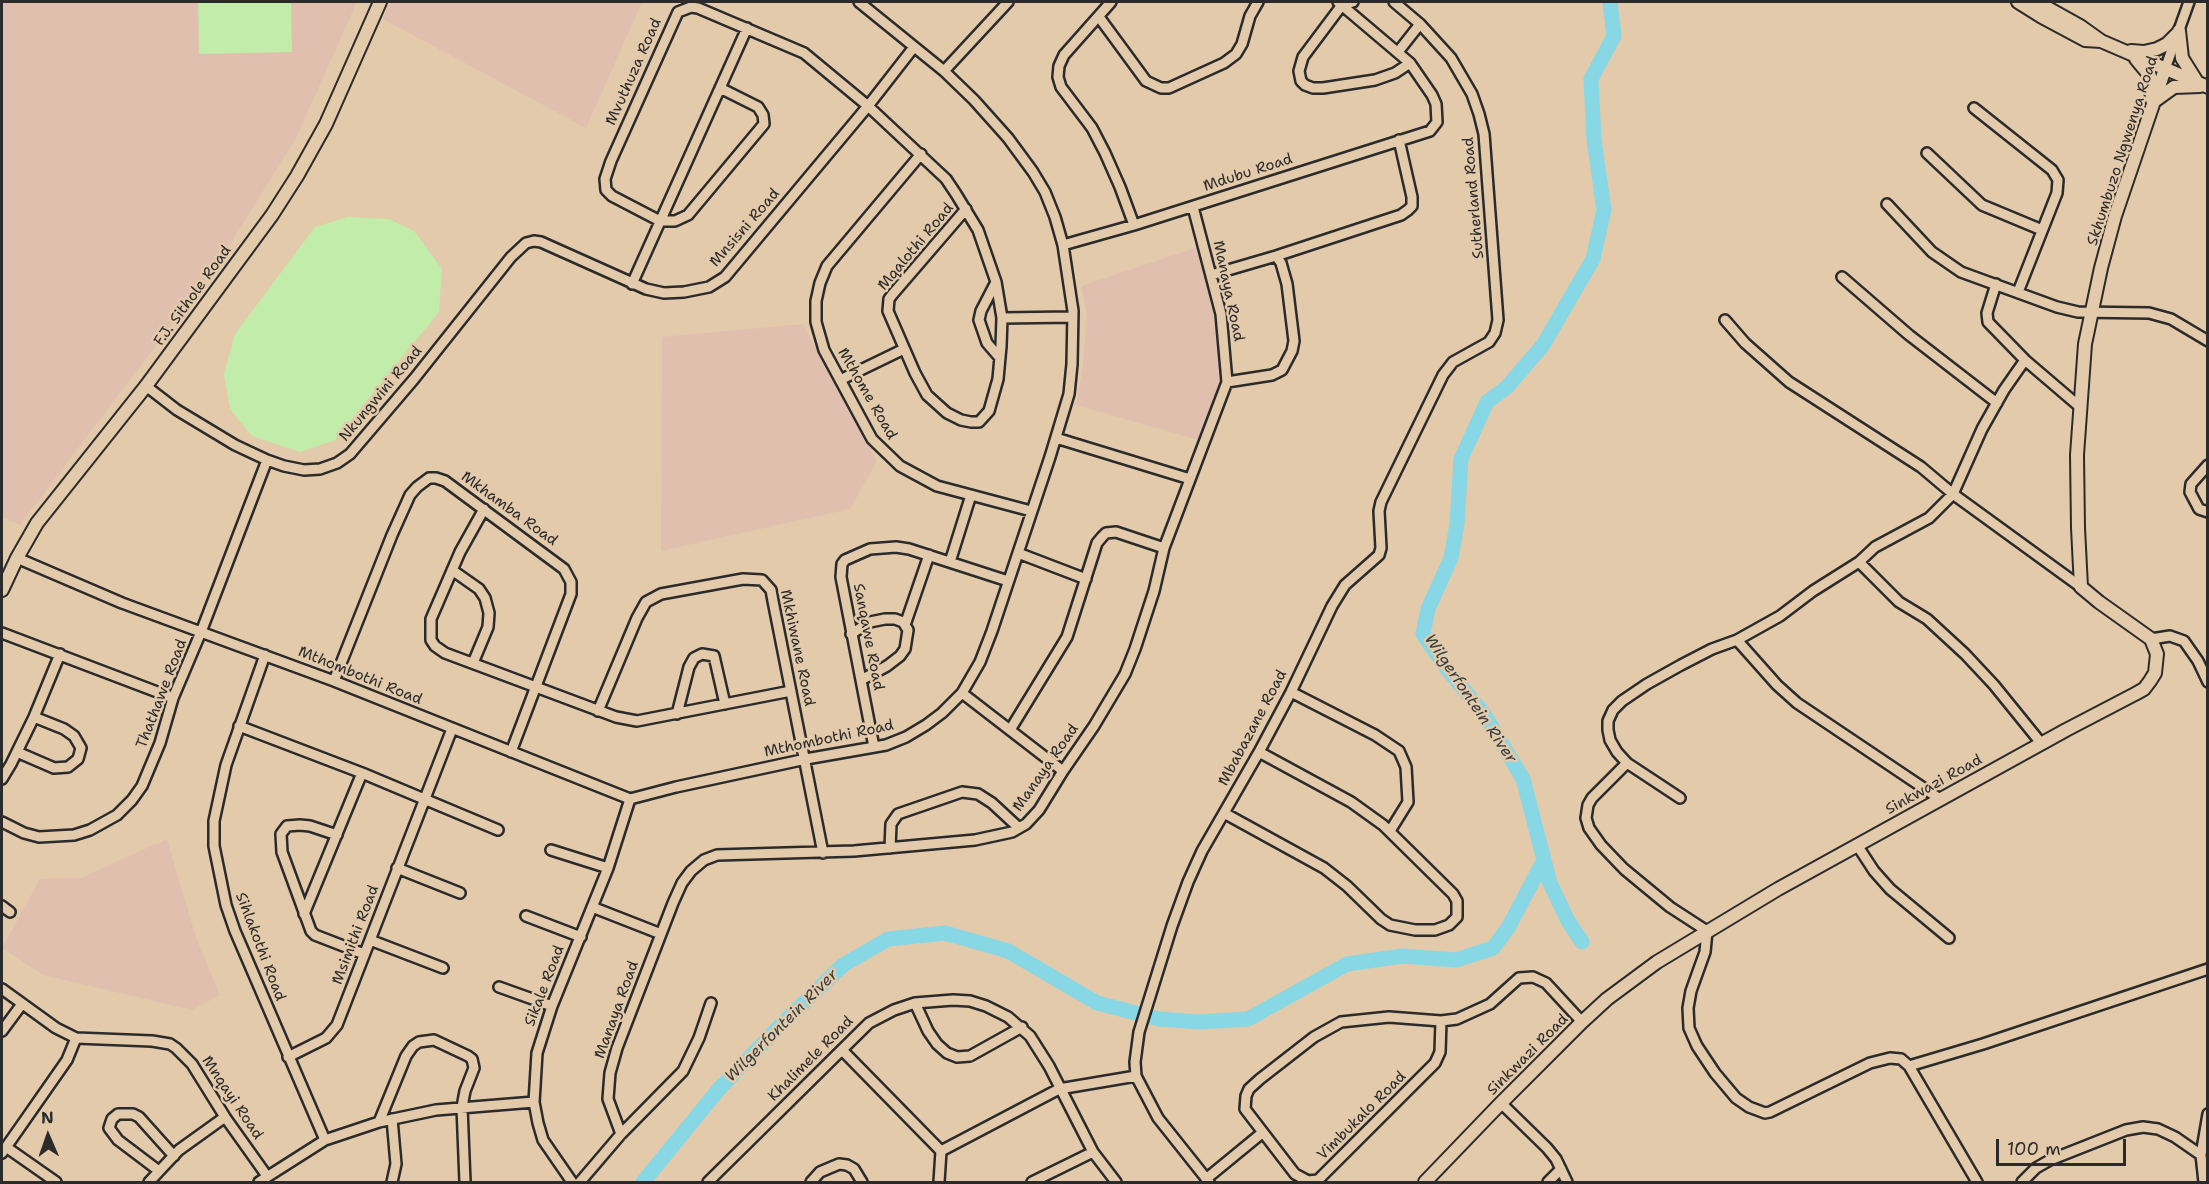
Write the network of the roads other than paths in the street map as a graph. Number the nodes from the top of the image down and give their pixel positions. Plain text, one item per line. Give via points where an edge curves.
1 (380, 2) edge
2 (860, 2) edge
3 (1008, 2) edge
4 (1112, 2) edge
5 (1258, 2) edge
6 (1353, 2) edge
7 (1394, 2) edge
8 (2018, 2) edge
9 (2037, 2) edge
10 (2189, 2) edge
11 (1340, 3) edge
12 (1099, 17) junction
13 (1420, 24) junction
14 (747, 28) junction
15 (2178, 33) junction
16 (2101, 41) junction
17 (914, 47) junction
18 (1398, 52) junction
19 (2128, 53) junction
20 (1410, 63) junction
21 (2165, 69) junction
22 (944, 71) junction
23 (2203, 85) edge
24 (720, 88) junction
25 (2153, 104) junction
26 (868, 106) junction
27 (1974, 108) dead end
28 (1399, 140) junction
29 (1927, 153) dead end
30 (921, 154) junction
31 (1887, 204) dead end
32 (1193, 207) junction
33 (966, 209) junction
34 (660, 221) junction
35 (1134, 225) junction
36 (2042, 230) junction
37 (541, 242) joint
38 (1063, 245) junction
39 (1276, 256) junction
40 (1211, 275) junction
41 (1842, 277) dead end
42 (996, 282) junction
43 (632, 284) junction
44 (1996, 284) junction
45 (2018, 292) junction
46 (2092, 312) junction
47 (1498, 314) joint
48 (1072, 317) junction
49 (1002, 318) junction
50 (1725, 320) dead end
51 (2208, 341) edge
52 (904, 348) junction
53 (1000, 358) junction
54 (2025, 360) junction
55 (840, 380) junction
56 (1227, 382) junction
57 (146, 387) junction
58 (1997, 403) junction
59 (2080, 407) junction
60 (1056, 438) junction
61 (267, 460) junction
62 (2208, 465) edge
63 (1190, 479) junction
64 (1953, 494) junction
65 (971, 495) junction
66 (484, 509) junction
67 (1031, 511) junction
68 (2208, 512) edge
69 (1164, 548) junction
70 (1018, 553) junction
71 (929, 555) junction
72 (17, 558) junction
73 (950, 562) junction
74 (1859, 562) junction
75 (452, 570) junction
76 (1086, 579) junction
77 (1008, 581) junction
78 (2081, 586) junction
79 (2, 590) edge
80 (905, 625) junction
81 (201, 632) junction
82 (2, 633) edge
83 (852, 634) junction
84 (2151, 639) junction
85 (1737, 640) junction
86 (60, 654) junction
87 (265, 655) junction
88 (473, 663) junction
89 (861, 680) junction
90 (334, 681) junction
91 (2208, 682) edge
92 (535, 686) junction
93 (790, 691) junction
94 (1291, 692) junction
95 (962, 693) junction
96 (173, 698) junction
97 (725, 704) junction
98 (598, 711) junction
99 (677, 714) junction
100 (34, 717) junction
101 (239, 726) junction
102 (452, 729) junction
103 (1010, 730) junction
104 (2042, 743) junction
105 (874, 747) junction
106 (511, 752) junction
107 (1259, 752) junction
108 (17, 753) junction
109 (806, 759) junction
110 (1627, 763) junction
111 (1063, 771) junction
112 (362, 773) junction
113 (2, 779) edge
114 (1680, 798) dead end
115 (630, 799) junction
116 (1940, 799) junction
117 (424, 800) junction
118 (1224, 813) junction
119 (2, 822) edge
120 (1019, 828) junction
121 (498, 830) dead end
122 (1390, 831) junction
123 (337, 835) junction
124 (1857, 845) junction
125 (890, 848) junction
126 (551, 850) dead end
127 (823, 854) junction
128 (397, 868) junction
129 (608, 868) junction
130 (460, 893) dead end
131 (592, 907) junction
132 (304, 914) junction
133 (526, 916) dead end
134 (1707, 931) junction
135 (661, 934) junction
136 (581, 937) junction
137 (1949, 938) dead end
138 (370, 940) junction
139 (364, 954) junction
140 (443, 968) dead end
141 (2208, 969) edge
142 (499, 987) dead end
143 (2, 989) edge
144 (711, 1003) dead end
145 (915, 1003) junction
146 (22, 1004) junction
147 (552, 1006) junction
148 (1442, 1021) junction
149 (1582, 1022) junction
150 (1022, 1027) junction
151 (2, 1031) edge
152 (76, 1038) junction
153 (842, 1050) junction
154 (288, 1057) junction
155 (1909, 1066) junction
156 (1136, 1076) junction
157 (1059, 1089) junction
158 (534, 1102) junction
159 (1501, 1102) junction
160 (462, 1107) junction
161 (2208, 1114) edge
162 (225, 1117) junction
163 (392, 1119) junction
164 (379, 1122) junction
165 (1262, 1133) junction
166 (621, 1134) junction
167 (325, 1140) junction
168 (4, 1150) edge
169 (941, 1151) junction
170 (1093, 1152) junction
171 (2201, 1155) junction
172 (174, 1156) junction
173 (1561, 1169) junction
174 (159, 1171) junction
175 (267, 1176) junction
176 (1207, 1181) edge
177 (56, 1182) edge
178 (149, 1182) edge
179 (259, 1182) edge
180 (392, 1182) edge
181 (465, 1182) edge
182 (572, 1182) edge
183 (580, 1182) edge
184 (708, 1182) edge
185 (811, 1182) edge
186 (862, 1182) edge
187 (939, 1182) edge
188 (1032, 1182) edge
189 (1116, 1182) edge
190 (1425, 1182) edge
191 (1548, 1182) edge
192 (1567, 1182) edge
193 (1977, 1182) edge
194 (2022, 1182) edge
195 (2204, 1182) edge

1 - 57 street, F.J. Sithole Road via 307,161
2 - 17 street, Mthombothi Road
3 - 22 street
4 - 12 street
5 - 12 street via 1236,54 1168,88 1146,81
6 - 11 street
7 - 13 street, Sutherland Road
8 - 16 street via 2085,40
9 - 16 street
10 - 15 street, Skhumbuzo Ngwenya Road
11 - 18 street
11 - 20 street via 1303,57 1299,70 1305,86 1323,88 1376,80 1395,74
12 - 35 street via 1064,55 1058,77 1105,153
13 - 18 street
13 - 47 street, Sutherland Road via 1451,58 1479,114 1484,134
14 - 24 street
14 - 26 street, Mvuthuza Road via 804,53
14 - 34 street, Mvuthuza Road via 698,8 678,12 605,179 606,190 612,196
15 - 19 street via 2167,44 2152,50
15 - 21 street, Skhumbuzo Ngwenya Road
15 - 23 street via 2182,58
16 - 19 street
17 - 22 street, Mthombothi Road
17 - 26 street, Mnsisni Road
18 - 20 street
19 - 21 street
19 - 25 street via 2150,76
20 - 28 street, Mdubu Road via 1432,95 1437,122 1430,131
21 - 23 street
21 - 25 street, Skhumbuzo Ngwenya Road
22 - 38 street, Mthombothi Road via 1008,138 1033,172
23 - 25 street via 2174,87
24 - 34 street
24 - 34 street via 758,107 764,124 693,211 680,220
25 - 46 street, Skhumbuzo Ngwenya Road via 2110,232
26 - 30 street, Mvuthuza Road
26 - 43 street, Mnsisni Road via 725,277 709,287 684,292 664,293
27 - 36 street via 2056,174 2059,186
28 - 32 street, Mdubu Road
28 - 39 street via 1412,197 1408,210
29 - 36 street via 1982,205
30 - 33 street, Mvuthuza Road via 946,179
30 - 55 street, Mthome Road via 827,266 820,283 816,322 824,350
31 - 44 street via 1951,267
32 - 35 street, Mdubu Road
32 - 40 street, Manaya Road
33 - 42 street, Mqalothi Road via 978,230
33 - 52 street, Mqalothi Road via 889,299 889,316
34 - 43 street
35 - 38 street, Mdubu Road
36 - 45 street
37 - 43 street, Mnsisni Road
37 - 61 street, Nkungwini Road via 526,243 511,256 350,454 320,469 304,470
38 - 48 street, Mthombothi Road
39 - 40 street
39 - 56 street via 1287,284 1292,351 1282,369 1272,375
40 - 56 street, Manaya Road via 1221,314
41 - 58 street
42 - 49 street, Mqalothi Road
42 - 53 street via 979,320 987,343
44 - 45 street
44 - 54 street via 1988,322
45 - 46 street via 2057,307
46 - 51 street via 2141,313 2171,319
46 - 59 street
47 - 94 street, Mbabazane Road via 1494,337 1453,362 1443,375 1381,502 1379,555 1345,585
48 - 49 street
48 - 60 street, Mthombothi Road via 1069,394
49 - 53 street, Mqalothi Road
50 - 64 street via 1789,382 1921,466
52 - 53 street, Mqalothi Road via 932,400 947,413 971,422 979,422 989,411
52 - 55 street
54 - 58 street
54 - 59 street
55 - 65 street, Mthome Road via 872,439 892,459 918,478
56 - 63 street, Manaya Road
57 - 61 street, Nkungwini Road via 195,421
57 - 72 street, F.J. Sithole Road via 37,523
58 - 64 street
59 - 78 street via 2077,490
60 - 63 street
60 - 67 street, Mthombothi Road
61 - 81 street, Thathawe Road
62 - 68 street via 2191,484 2190,492 2199,509
63 - 69 street, Manaya Road
64 - 74 street via 1929,518 1875,547
64 - 78 street
65 - 67 street, Mthome Road
65 - 73 street
66 - 75 street
66 - 90 street, Mkhamba Road via 436,477 429,478 410,495
66 - 92 street, Mkhamba Road via 564,569 571,582 571,594
67 - 70 street, Mthombothi Road
69 - 76 street via 1127,534 1106,533 1097,543
69 - 111 street, Manaya Road via 1154,591 1125,674
70 - 76 street
70 - 77 street, Mthombothi Road
71 - 73 street, Sanqawe Road
71 - 80 street
71 - 83 street, Sanqawe Road via 886,547 845,560 841,577
72 - 79 street, F.J. Sithole Road
72 - 81 street, Mthombothi Road
73 - 77 street, Sanqawe Road
74 - 85 street
74 - 104 street via 1899,602 1927,619 1965,654
75 - 88 street via 479,589 489,613 488,627
75 - 88 street via 431,619 430,640 446,653
76 - 103 street via 1067,637
77 - 95 street, Mthombothi Road via 980,662
78 - 84 street
80 - 83 street via 896,619 877,620
80 - 89 street via 908,640 900,656
81 - 87 street, Mthombothi Road
81 - 96 street, Thathawe Road
82 - 86 street
83 - 89 street, Sanqawe Road
84 - 91 street via 2170,636 2184,641
84 - 104 street, Sinkwazi Road via 2157,663 2144,689
85 - 110 street via 1681,664 1622,700 1613,710 1608,721 1610,740
85 - 116 street via 1797,703
86 - 96 street
86 - 100 street
87 - 90 street, Mthombothi Road
87 - 101 street, Sihlakothi Road
88 - 92 street
89 - 105 street, Sanqawe Road
90 - 102 street, Mthombothi Road
92 - 98 street
92 - 106 street, Mkhamba Road
93 - 97 street
93 - 98 street, Mkhiwane Road via 771,590 762,580 742,579 661,594 646,602
93 - 109 street, Mkhiwane Road
94 - 107 street, Mbabazane Road
94 - 122 street via 1399,751 1406,767 1408,802
95 - 103 street
95 - 105 street, Mthombothi Road via 942,713 907,736
96 - 119 street, Thathawe Road via 142,786 117,816 90,830 58,837 24,833
97 - 99 street
97 - 99 street via 714,656 702,654 688,667
98 - 99 street via 637,721
100 - 108 street
100 - 108 street via 74,736 81,748 78,759 68,767 54,768
101 - 112 street
101 - 154 street, Sihlakothi Road via 214,821 214,846 235,932
102 - 106 street, Mthombothi Road
102 - 117 street, Msimithi Road
103 - 111 street
104 - 116 street, Sinkwazi Road
105 - 109 street, Mthombothi Road
106 - 115 street, Mthombothi Road
107 - 118 street, Mbabazane Road
107 - 122 street via 1351,802
108 - 113 street
109 - 115 street, Mthombothi Road
109 - 127 street, Mkhiwane Road
110 - 114 street
110 - 134 street via 1588,805 1589,828 1648,891
111 - 120 street, Manaya Road via 1039,810
112 - 117 street
112 - 123 street
115 - 129 street, Sikale Road
116 - 124 street, Sinkwazi Road
117 - 121 street
117 - 128 street, Msimithi Road
118 - 122 street via 1324,868 1390,925 1415,930 1449,926 1456,917 1457,901 1453,894
118 - 156 street, Mbabazane Road via 1188,882 1139,1032
120 - 125 street, Manaya Road via 996,836
120 - 125 street via 978,794 962,792 898,814 891,824
123 - 132 street
123 - 132 street via 300,825 283,830 282,852
124 - 134 street, Sinkwazi Road
124 - 137 street via 1874,872
125 - 127 street, Manaya Road
126 - 129 street
127 - 135 street, Manaya Road via 737,853 704,860 682,883
128 - 130 street
128 - 138 street, Msimithi Road
129 - 131 street, Sikale Road
131 - 135 street
131 - 136 street, Sikale Road
132 - 139 street via 315,935
133 - 136 street
134 - 149 street, Sinkwazi Road via 1626,984
134 - 155 street via 1705,952 1689,999 1689,1028 1715,1073 1749,1107 1770,1112 1882,1059 1901,1059
135 - 166 street, Manaya Road via 610,1072 608,1099
136 - 147 street, Sikale Road
138 - 139 street, Msimithi Road
138 - 140 street
139 - 154 street, Msimithi Road via 332,1034
141 - 155 street
142 - 147 street
143 - 146 street, Mnqayi Road
144 - 166 street via 683,1071
145 - 150 street, Khalimele Road via 970,1001
145 - 150 street via 937,1044 957,1057 970,1056
145 - 153 street, Khalimele Road via 875,1018
146 - 151 street
146 - 152 street, Mnqayi Road
147 - 158 street, Sikale Road via 537,1053
148 - 149 street, Vimbukalo Road via 1479,1011 1519,978 1533,977 1546,983
148 - 165 street, Vimbukalo Road via 1389,1017 1353,1019 1330,1027 1249,1089 1245,1109
148 - 165 street, Vimbukalo Road via 1440,1052 1435,1063 1318,1180 1308,1181 1295,1174
149 - 159 street, Sinkwazi Road
150 - 157 street, Khalimele Road via 1037,1046
152 - 162 street, Mnqayi Road via 170,1044 192,1064
152 - 168 street via 67,1060
153 - 169 street
153 - 184 street, Khalimele Road
154 - 167 street, Sihlakothi Road
155 - 193 street
156 - 157 street
156 - 176 street, Mbabazane Road via 1158,1118
157 - 169 street
157 - 170 street, Khalimele Road
158 - 160 street
158 - 182 street, Sikale Road via 543,1140
159 - 173 street via 1547,1148
159 - 190 street, Sinkwazi Road
160 - 163 street
160 - 164 street via 474,1068 472,1059 449,1046 427,1041 413,1047 406,1056
160 - 181 street
161 - 171 street
162 - 172 street
162 - 175 street, Mnqayi Road
163 - 164 street
163 - 180 street via 396,1164
164 - 167 street
165 - 176 street
166 - 183 street
167 - 175 street
168 - 177 street
169 - 187 street
170 - 188 street
170 - 189 street, Khalimele Road
171 - 194 street via 2175,1137 2143,1127 2050,1160
171 - 195 street
172 - 174 street
172 - 174 street via 139,1117 118,1114 112,1119 109,1128 118,1140
173 - 191 street
173 - 192 street
174 - 178 street
175 - 179 street
185 - 186 street via 820,1172 839,1164 854,1169

